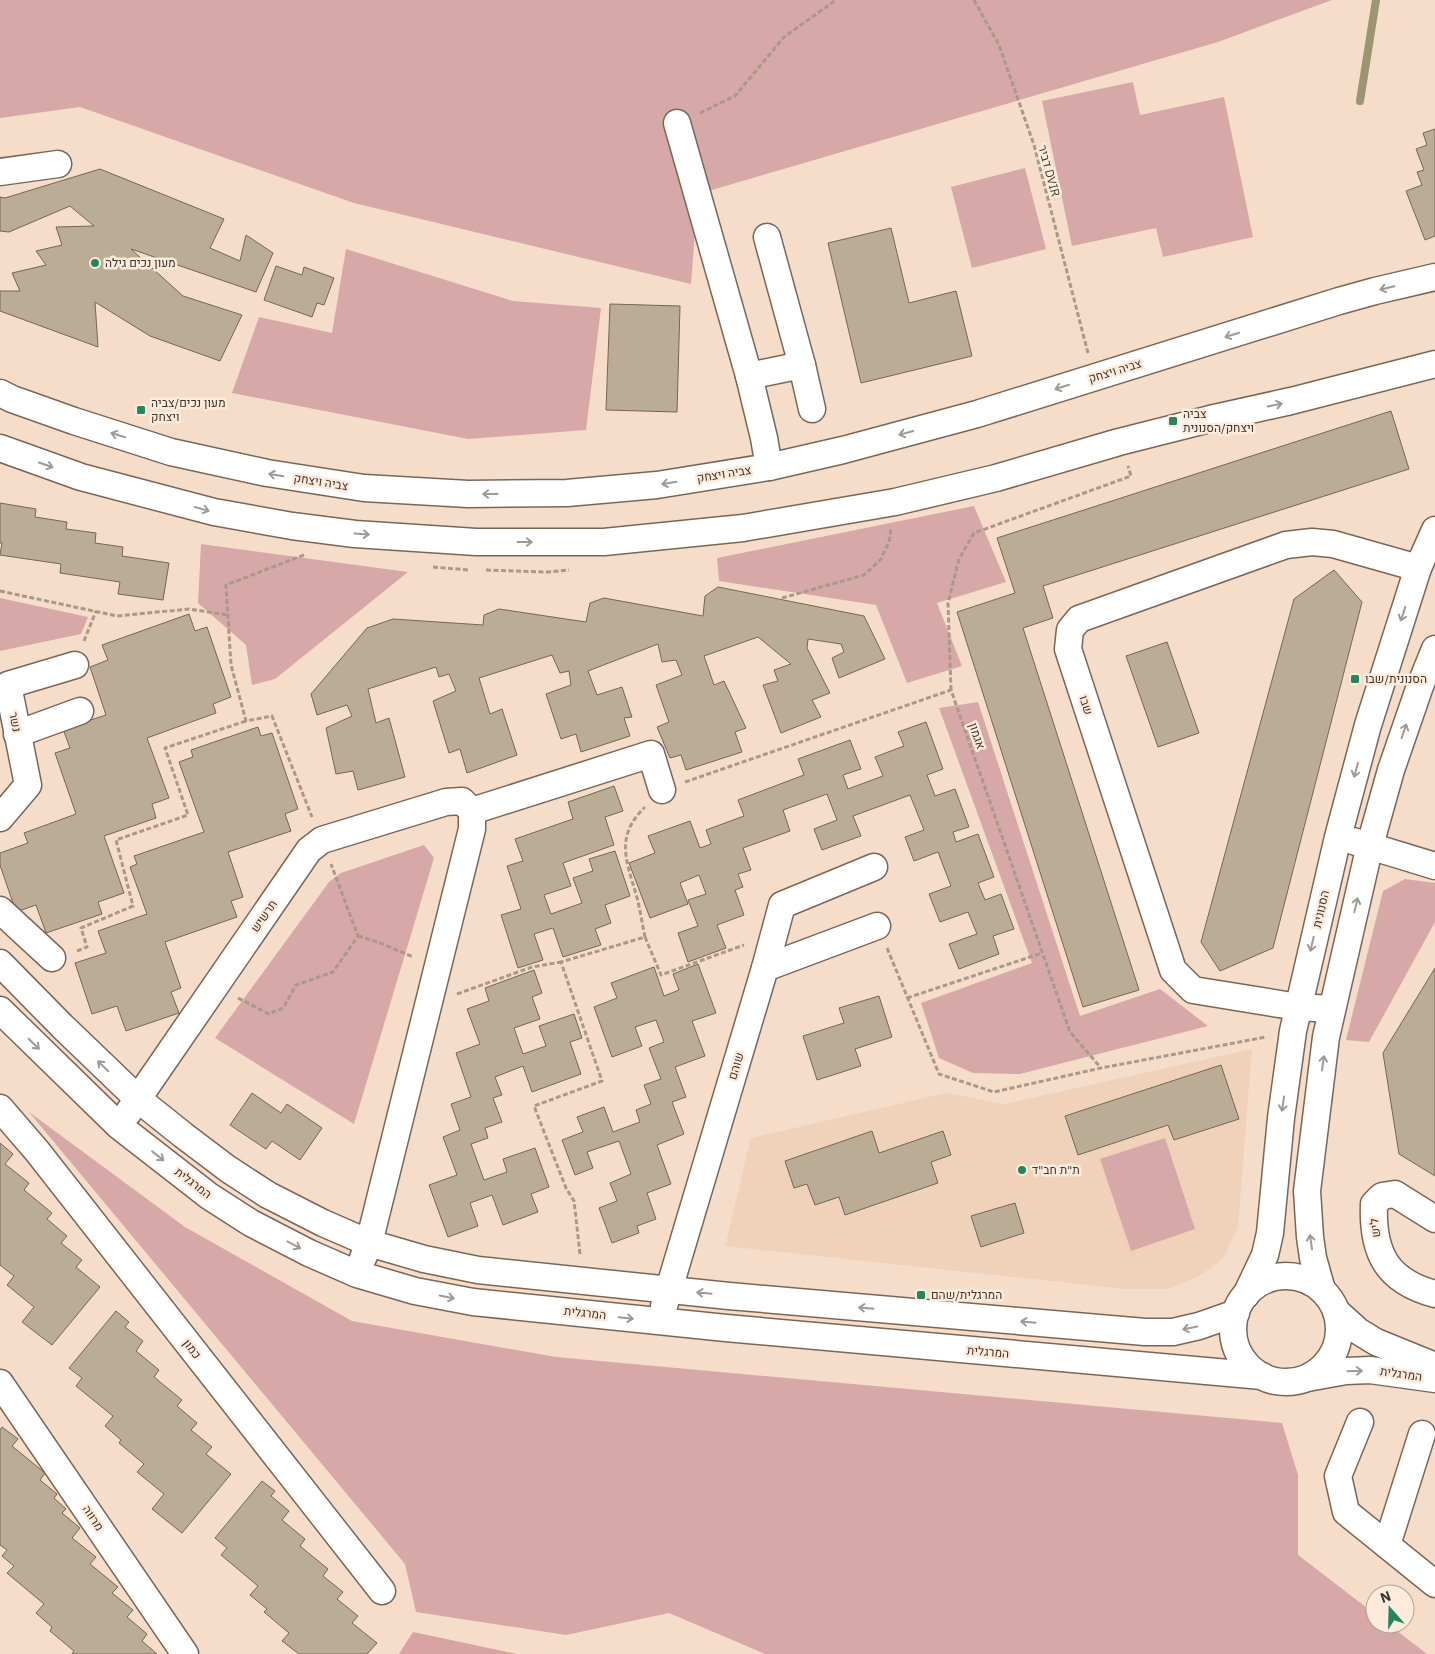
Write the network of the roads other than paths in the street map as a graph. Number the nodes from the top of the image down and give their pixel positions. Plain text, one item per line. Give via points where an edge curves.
1 (677, 123) road end
2 (58, 164) dead end
3 (0, 172) edge
4 (767, 237) dead end
5 (1435, 278) edge
6 (1435, 364) edge
7 (802, 365) junction
8 (749, 376) junction
9 (0, 394) edge
10 (812, 409) dead end
11 (0, 448) edge
12 (769, 467) junction
13 (1435, 530) edge
14 (1418, 568) junction
15 (1435, 649) edge
16 (75, 665) road end
17 (80, 711) dead end
18 (17, 734) junction
19 (662, 790) road end
20 (472, 811) junction
21 (0, 818) edge
22 (1338, 837) junction
23 (1370, 845) junction
24 (1435, 866) edge
25 (874, 867) dead end
26 (0, 910) edge
27 (878, 926) road end
28 (52, 958) road end
29 (0, 962) edge
30 (766, 968) junction
31 (1298, 1006) junction
32 (1332, 1009) junction
33 (0, 1010) edge
34 (138, 1099) junction
35 (0, 1108) edge
36 (119, 1126) junction
37 (1435, 1219) edge
38 (369, 1242) junction
39 (357, 1274) junction
40 (669, 1289) junction
41 (1435, 1294) edge
42 (1329, 1300) junction
43 (1241, 1304) junction
44 (660, 1321) junction
45 (1435, 1366) edge
46 (1262, 1376) junction
47 (1306, 1378) junction
48 (1435, 1379) edge
49 (0, 1383) edge
50 (1360, 1422) dead end
51 (1422, 1434) dead end
52 (1387, 1545) junction
53 (1435, 1584) edge
54 (382, 1591) dead end
55 (185, 1654) edge

1 - 8 street
2 - 3 street
4 - 7 street
5 -> 12 street, צביה ויצחק via 1339,301 977,414
11 -> 6 street via 81,477 185,505 292,526 355,534 476,542 604,542 743,528 895,502 996,478 1119,442
7 - 8 street
7 - 10 street
8 - 12 street
12 -> 9 street, צביה ויצחק via 657,485 567,493 468,494 364,488 267,473 171,452
13 - 14 street, הסנונית
14 -> 22 street, הסנונית via 1368,725
14 - 31 street, שבו via 1333,544 1286,545 1079,618 1070,630 1068,649 1173,970 1192,990
23 -> 15 street via 1391,770
16 - 18 street, נשר via 8,685
17 - 18 street
18 - 21 street, נשר via 28,785
19 - 20 street via 651,754
20 - 34 street, תרשיש via 462,801 446,802 322,840 309,850
20 - 38 street via 472,829
22 - 23 street
22 -> 31 street, הסנונית
23 - 24 street
32 -> 23 street
25 - 30 street, שוהם via 782,904
26 - 28 street
27 - 30 street
34 -> 29 street
30 - 40 street, שוהם
31 - 32 street, שבו
31 -> 43 street, הסנונית via 1281,1118 1270,1233 1265,1255
42 -> 32 street via 1313,1258 1307,1192
33 -> 36 street, המרגלית
34 - 36 street, תרשיש
34 - 38 street via 228,1169 268,1195
35 - 54 street, כמון
36 -> 39 street, המרגלית via 209,1196 251,1223
37 - 41 street, ליש via 1394,1194 1382,1196 1374,1204 1375,1238 1382,1259 1394,1274 1420,1290
38 - 39 street
38 - 40 street via 424,1259 478,1270
39 -> 44 street, המרגלית via 416,1291 473,1302
43 -> 40 street via 1199,1326 1173,1332 1145,1332
40 - 44 street, שוהם
42 - 43 street via 1308,1281 1291,1276 1274,1277 1259,1284
42 - 45 street, המרגלית via 1358,1331 1376,1342
42 - 47 street via 1339,1326 1338,1342 1331,1357
43 - 46 street via 1233,1327 1235,1342 1240,1356
44 - 46 street, המרגלית
46 - 47 street via 1276,1381
47 -> 48 street, המרגלית via 1370,1370
49 - 55 street, מרווה
50 - 52 street via 1338,1476 1346,1512
51 - 52 street
52 - 53 street

